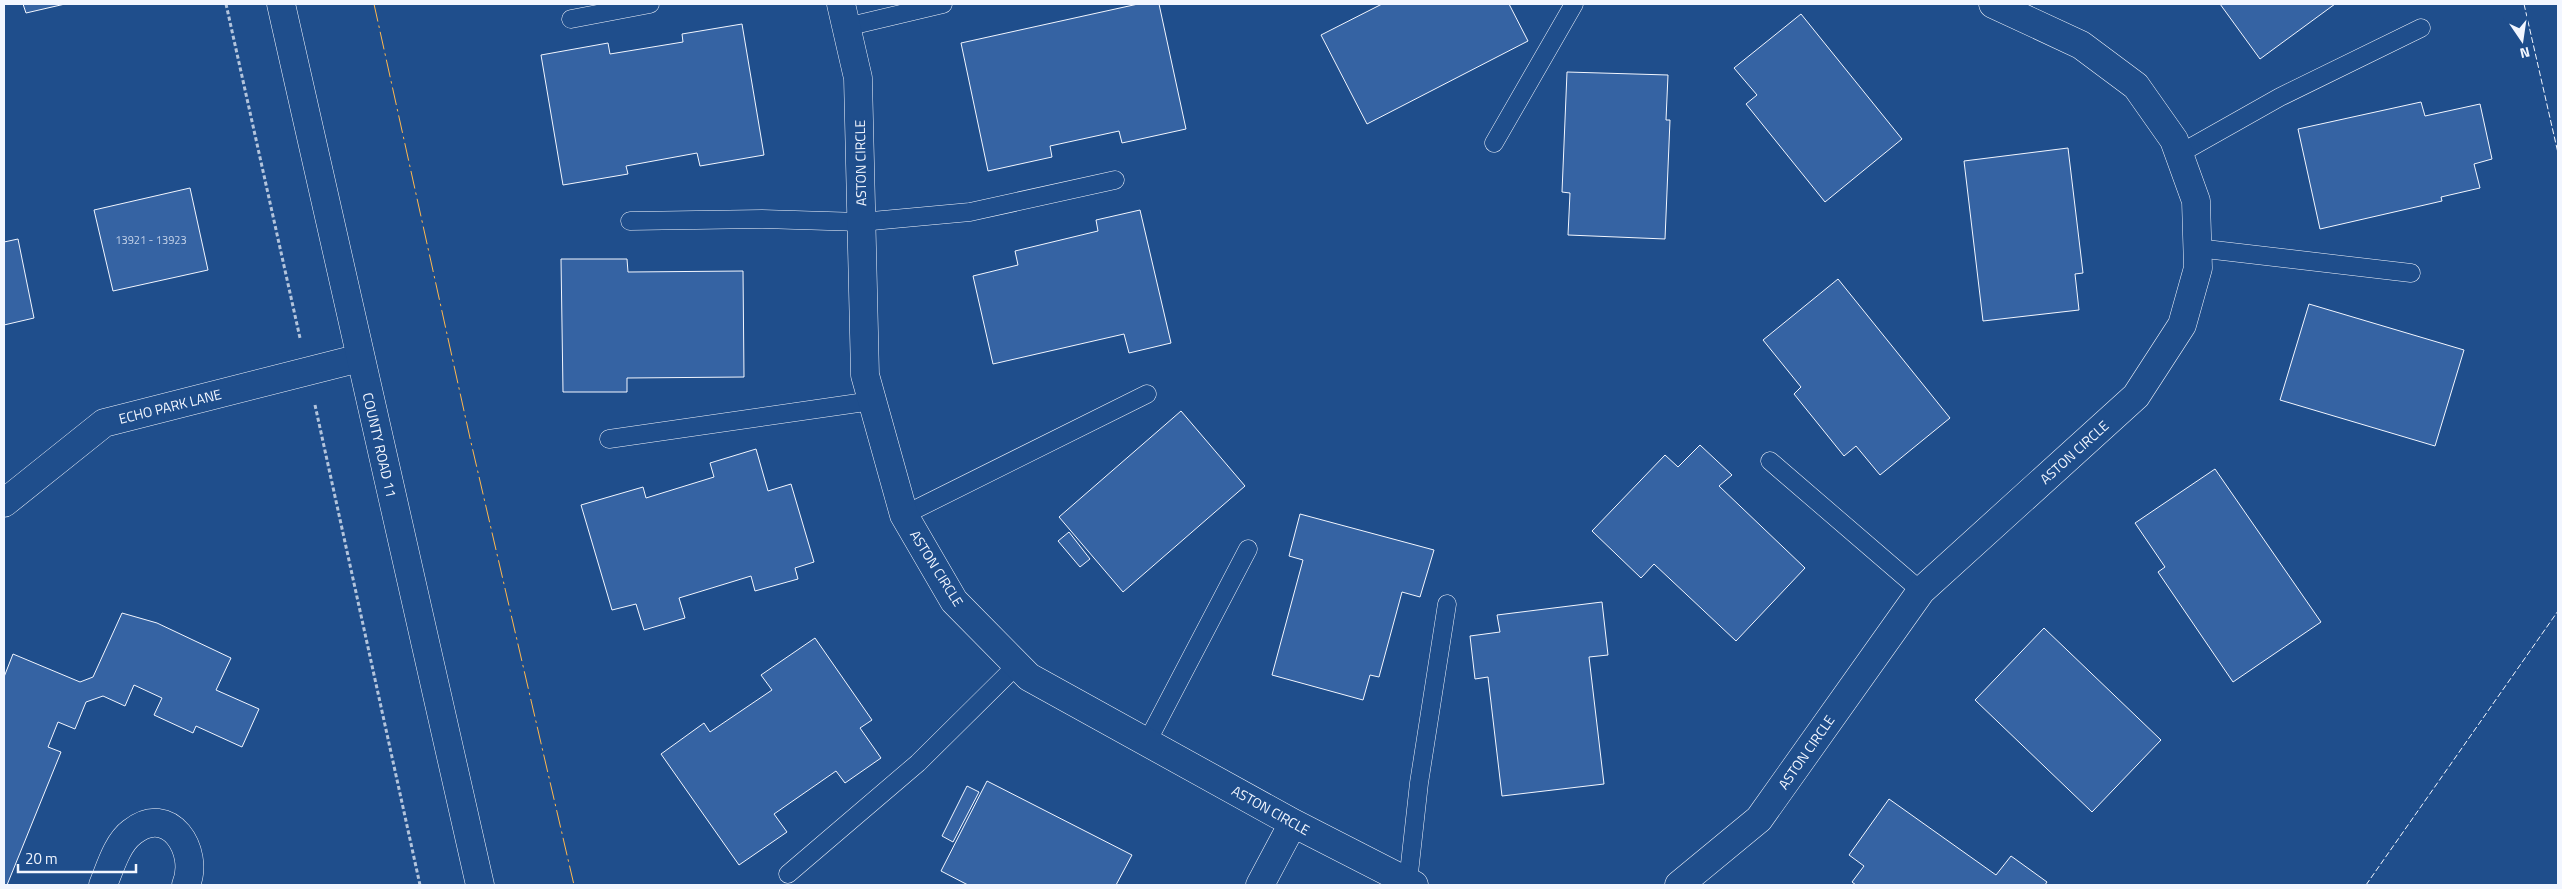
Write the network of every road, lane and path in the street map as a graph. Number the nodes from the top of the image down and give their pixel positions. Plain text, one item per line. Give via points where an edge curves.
1 (226, 4) edge
2 (281, 4) edge
3 (650, 4) edge
4 (943, 4) edge
5 (1574, 4) edge
6 (1993, 4) edge
7 (844, 16) edge
8 (572, 19) dead end
9 (2421, 28) dead end
10 (1494, 143) dead end
11 (2179, 154) junction
12 (1115, 180) dead end
13 (630, 221) dead end
14 (861, 222) junction
15 (2197, 248) junction
16 (2411, 273) dead end
17 (360, 358) junction
18 (307, 371) junction
19 (1147, 394) dead end
20 (872, 401) junction
21 (609, 438) dead end
22 (1770, 461) dead end
23 (4, 503) edge
24 (904, 515) junction
25 (1248, 549) dead end
26 (1921, 591) junction
27 (1447, 604) dead end
28 (1017, 665) junction
29 (1147, 742) junction
30 (1293, 823) junction
31 (788, 874) dead end
32 (1411, 884) edge
33 (103, 885) edge
34 (186, 885) edge
35 (420, 885) edge
36 (480, 885) edge
37 (1260, 885) edge
38 (1679, 885) edge

1 - 18 path
2 - 17 street, COUNTY ROAD 11
3 - 8 lane
4 - 7 lane
5 - 10 lane
6 - 11 street, ASTON CIRCLE via 2081,44 2136,86 2174,140
7 - 14 street, ASTON CIRCLE via 858,78
9 - 11 lane via 2280,98
11 - 15 street, ASTON CIRCLE via 2196,201
12 - 14 lane via 970,212
13 - 14 lane via 762,219
14 - 20 street, ASTON CIRCLE via 865,375
15 - 16 lane
15 - 26 street, ASTON CIRCLE via 2198,268 2182,325 2136,396
17 - 18 street, ECHO PARK LANE
17 - 36 street, COUNTY ROAD 11
18 - 23 street, ECHO PARK LANE via 104,423
18 - 35 path
19 - 24 lane
20 - 21 lane
20 - 24 street, ASTON CIRCLE
22 - 26 lane
24 - 28 street, ASTON CIRCLE via 954,601
25 - 29 lane
26 - 38 street, ASTON CIRCLE via 1759,819
27 - 32 lane via 1418,782
28 - 29 street, ASTON CIRCLE via 1029,677
28 - 31 lane via 918,763
29 - 30 street, ASTON CIRCLE
30 - 32 street, ASTON CIRCLE
30 - 37 street
33 - 34 street via 124,841 141,825 151,823 164,824 176,831 186,846 192,873

